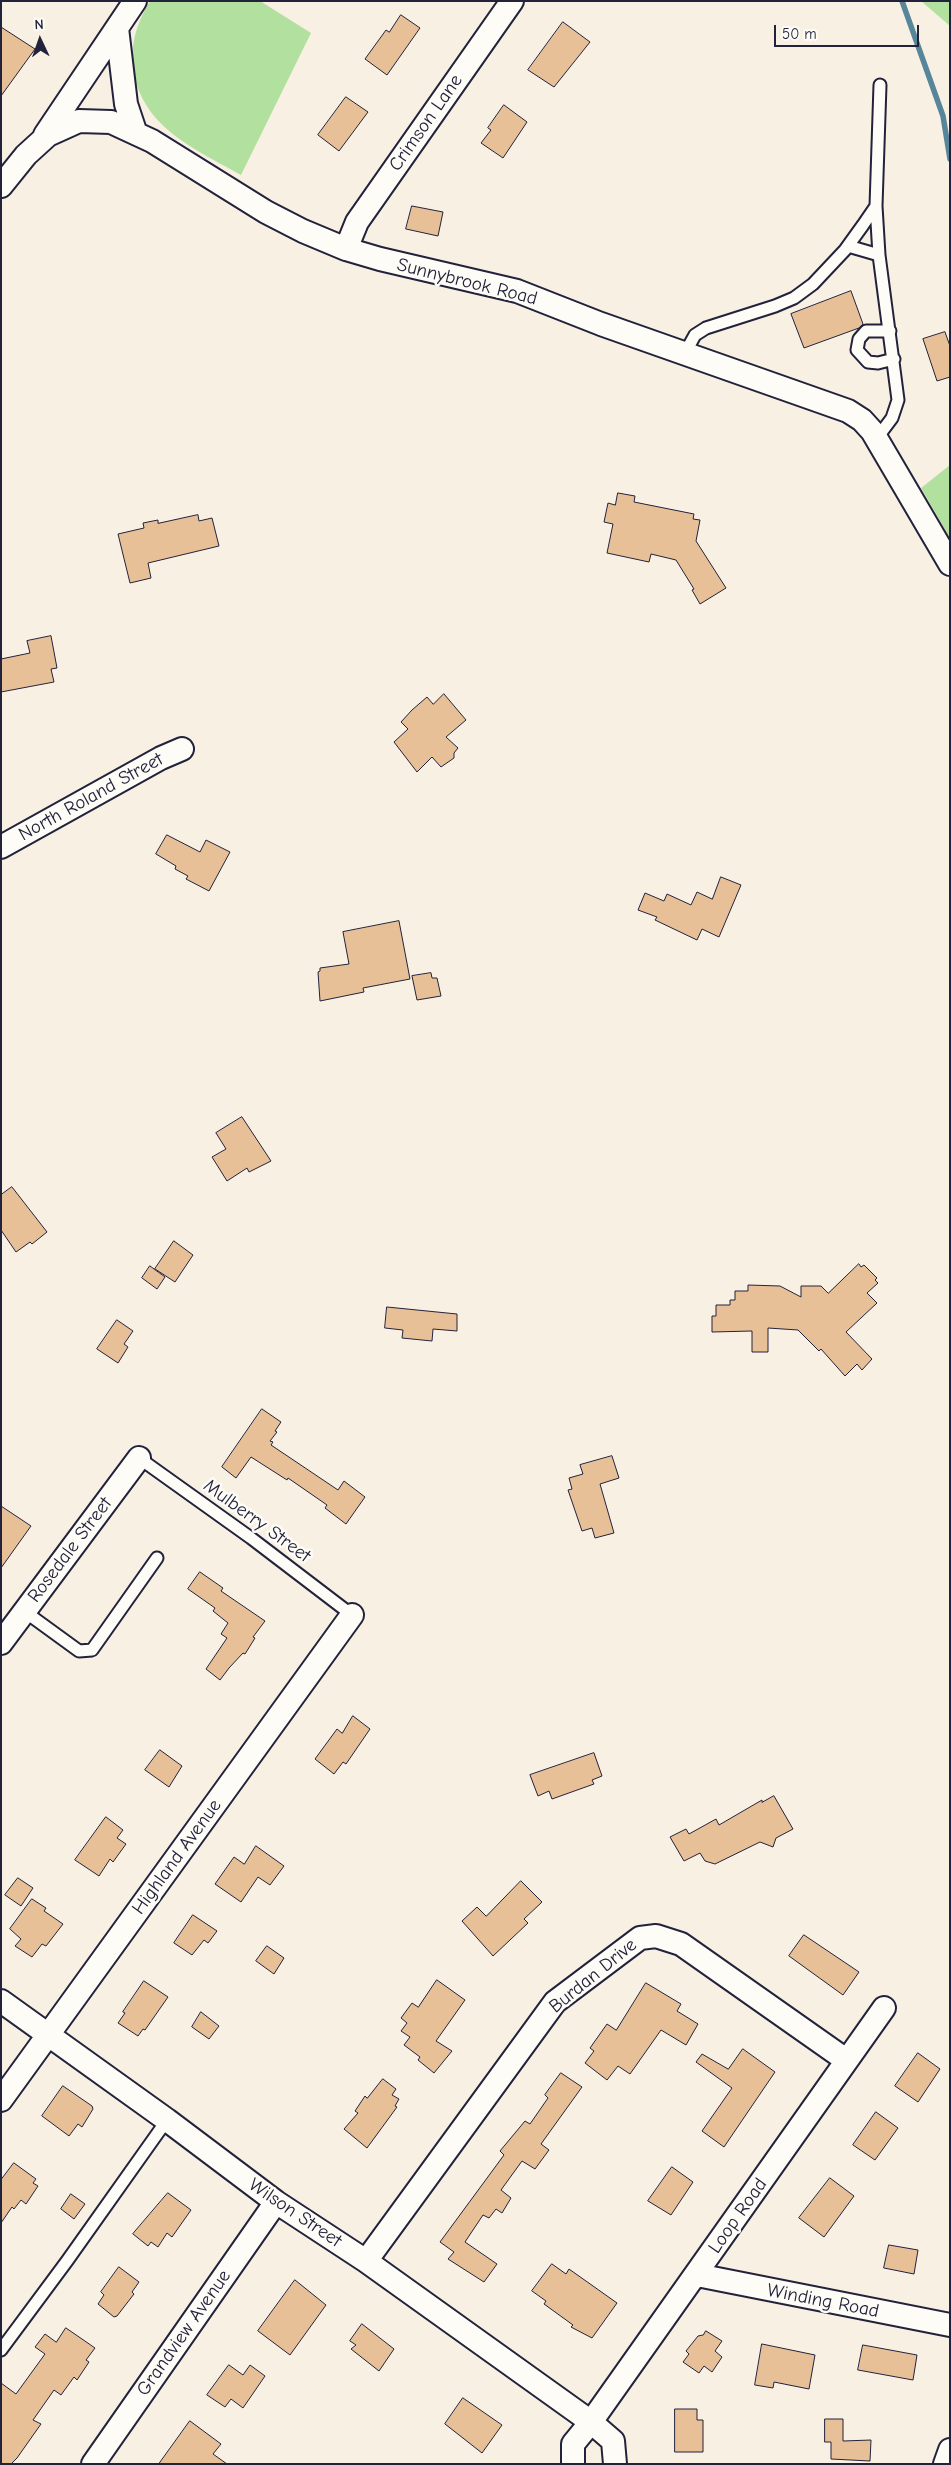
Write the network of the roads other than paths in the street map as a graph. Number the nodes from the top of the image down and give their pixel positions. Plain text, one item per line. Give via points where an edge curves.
1 (135, 1) edge
2 (512, 1) edge
3 (117, 28) junction
4 (880, 85) dead end
5 (135, 131) junction
6 (42, 139) junction
7 (1, 186) edge
8 (876, 206) junction
9 (848, 246) junction
10 (346, 248) junction
11 (879, 255) junction
12 (890, 331) junction
13 (685, 353) junction
14 (894, 359) junction
15 (877, 438) junction
16 (950, 564) edge
17 (182, 749) dead end
18 (1, 847) edge
19 (139, 1458) joint
20 (157, 1558) dead end
21 (24, 1611) junction
22 (352, 1615) joint
23 (1, 1643) edge
24 (1, 2001) edge
25 (884, 2008) dead end
26 (48, 2035) junction
27 (846, 2060) junction
28 (1, 2100) edge
29 (167, 2120) junction
30 (276, 2202) junction
31 (366, 2261) junction
32 (697, 2275) junction
33 (950, 2326) edge
34 (1, 2350) edge
35 (591, 2422) junction
36 (950, 2450) edge
37 (93, 2464) edge
38 (573, 2464) edge
39 (615, 2464) edge
40 (945, 2464) edge

1 - 3 street
2 - 10 street, Crimson Lane via 357,222
3 - 5 street via 126,104
3 - 6 street
4 - 8 lane
5 - 6 street, Sunnybrook Road via 111,122 84,121 65,126
5 - 10 street, Sunnybrook Road via 266,212
6 - 7 street, Sunnybrook Road
8 - 9 lane
8 - 11 lane
9 - 11 lane
9 - 13 lane via 813,284 794,298 706,328 695,336
10 - 13 street, Sunnybrook Road via 517,291
11 - 12 lane
12 - 14 lane
12 - 14 lane via 866,331 859,339 858,350 868,362
13 - 15 street, Sunnybrook Road via 848,411 862,420
14 - 15 lane via 896,409
15 - 16 street, Sunnybrook Road
17 - 18 street, North Roland Street
19 - 21 street, Rosedale Street
19 - 22 lane, Mulberry Street via 252,1538
20 - 21 lane via 92,1650 79,1652
21 - 23 street, Rosedale Street
22 - 26 street, Highland Avenue
24 - 26 street, Wilson Street
25 - 27 street, Loop Road
26 - 28 street, Highland Avenue
26 - 29 street, Wilson Street
27 - 31 street, Burdan Drive via 681,1944 656,1936 640,1938 555,2002
27 - 32 street, Loop Road
29 - 30 street, Wilson Street
29 - 34 lane
30 - 31 street, Wilson Street
30 - 37 street, Grandview Avenue
31 - 35 street, Wilson Street
32 - 33 street, Winding Road
32 - 35 street, Loop Road
35 - 38 street via 574,2444
35 - 39 street, Wilson Street via 613,2441
36 - 40 street

